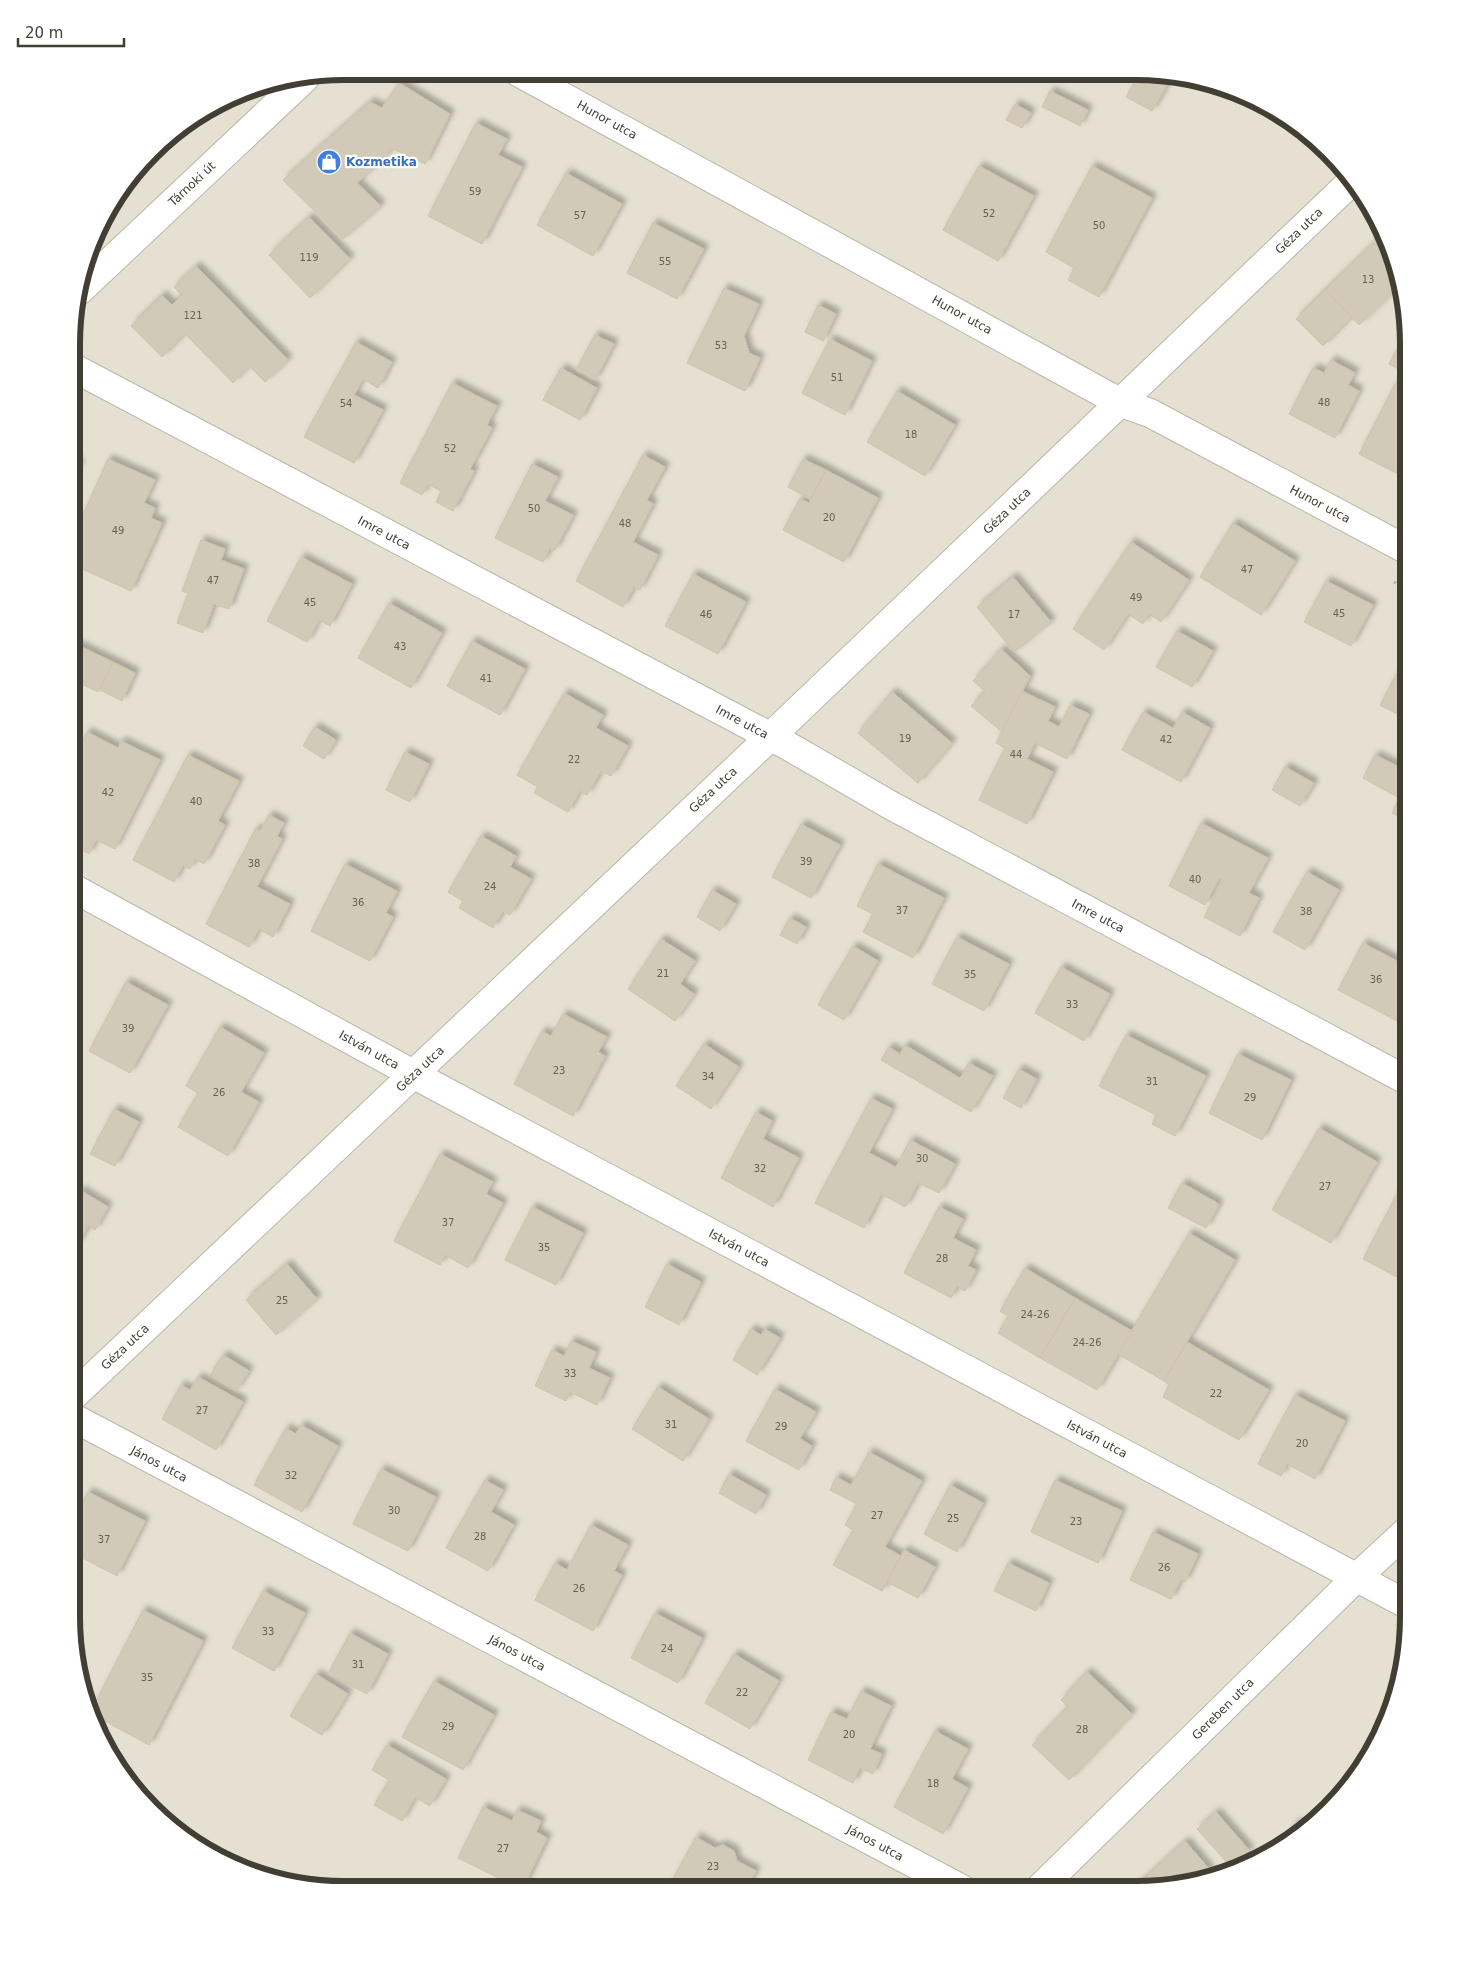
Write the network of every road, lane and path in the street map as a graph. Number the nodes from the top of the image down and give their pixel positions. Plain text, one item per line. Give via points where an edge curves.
1 (533, 80) edge
2 (299, 84) edge
3 (1347, 186) edge
4 (87, 283) edge
5 (80, 371) edge
6 (1121, 403) junction
7 (1400, 546) edge
8 (770, 737) junction
9 (80, 892) edge
10 (414, 1074) junction
11 (1400, 1078) edge
12 (80, 1389) edge
13 (80, 1421) edge
14 (1400, 1537) edge
15 (1356, 1578) junction
16 (1400, 1601) edge
17 (947, 1881) edge
18 (1048, 1881) edge

1 - 6 street, Hunor utca
2 - 4 street, Tárnoki út
3 - 6 street, Géza utca
5 - 8 street, Imre utca
6 - 7 street, Hunor utca via 1150,413
6 - 8 street, Géza utca
8 - 10 street, Géza utca
8 - 11 street, Imre utca
9 - 10 street, István utca
10 - 12 street, Géza utca
10 - 15 street, István utca
13 - 17 street, János utca
14 - 15 street, Gereben utca
15 - 16 street, István utca
15 - 18 street, Gereben utca

